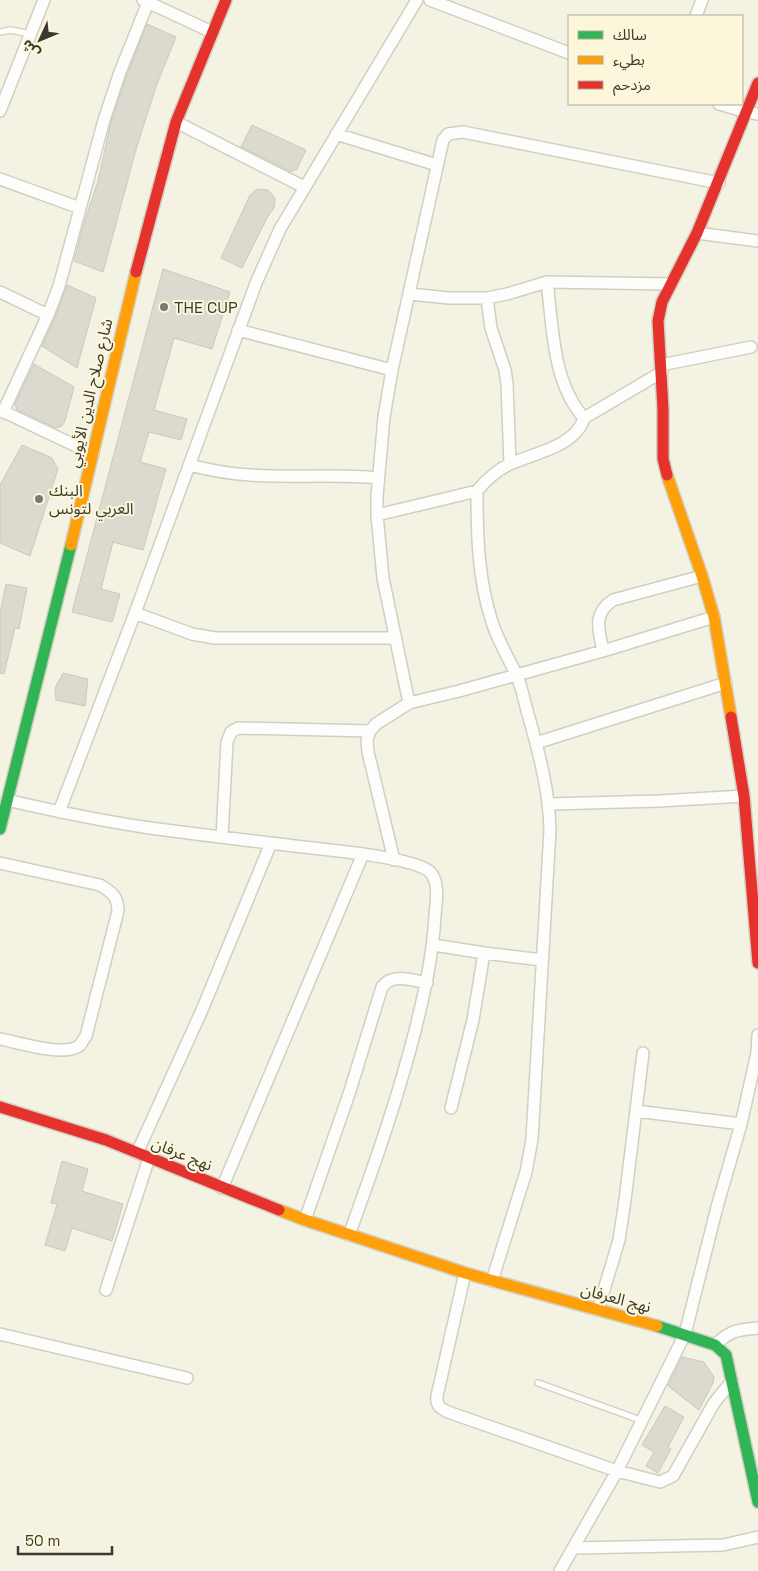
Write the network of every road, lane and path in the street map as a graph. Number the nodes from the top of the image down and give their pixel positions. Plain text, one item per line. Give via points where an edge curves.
1 (44, 0) edge
2 (226, 0) edge
3 (417, 0) edge
4 (430, 0) edge
5 (702, 0) edge
6 (147, 1) edge
7 (696, 15) edge
8 (0, 32) edge
9 (212, 32) junction
10 (30, 34) junction
11 (568, 53) edge
12 (758, 84) edge
13 (723, 105) edge
14 (1, 107) edge
15 (752, 113) edge
16 (176, 122) junction
17 (336, 134) junction
18 (437, 165) junction
19 (0, 179) edge
20 (719, 183) junction
21 (304, 187) junction
22 (80, 208) junction
23 (697, 233) junction
24 (758, 241) edge
25 (547, 282) junction
26 (670, 284) junction
27 (0, 292) edge
28 (409, 294) junction
29 (487, 298) junction
30 (48, 314) junction
31 (238, 330) junction
32 (751, 347) dead end
33 (662, 369) junction
34 (392, 370) junction
35 (2, 411) edge
36 (584, 418) junction
37 (93, 454) junction
38 (510, 464) junction
39 (189, 465) junction
40 (378, 478) junction
41 (477, 491) junction
42 (377, 515) junction
43 (702, 576) junction
44 (135, 613) junction
45 (714, 617) junction
46 (396, 638) junction
47 (603, 651) junction
48 (517, 675) junction
49 (726, 683) junction
50 (409, 703) junction
51 (370, 731) junction
52 (536, 743) junction
53 (744, 796) junction
54 (7, 800) junction
55 (550, 804) junction
56 (59, 812) junction
57 (0, 829) edge
58 (222, 837) junction
59 (271, 843) junction
60 (363, 854) junction
61 (394, 860) junction
62 (0, 863) edge
63 (434, 945) junction
64 (484, 953) junction
65 (542, 960) junction
66 (758, 963) edge
67 (427, 983) junction
68 (758, 1035) edge
69 (0, 1038) edge
70 (643, 1053) dead end
71 (754, 1082) edge
72 (0, 1107) edge
73 (451, 1108) dead end
74 (636, 1111) junction
75 (741, 1124) junction
76 (137, 1153) junction
77 (149, 1158) junction
78 (222, 1188) junction
79 (304, 1220) junction
80 (349, 1235) junction
81 (465, 1273) junction
82 (492, 1281) junction
83 (106, 1290) dead end
84 (598, 1310) junction
85 (758, 1328) edge
86 (0, 1334) edge
87 (685, 1334) junction
88 (715, 1345) junction
89 (187, 1378) dead end
90 (732, 1381) junction
91 (538, 1383) dead end
92 (643, 1421) junction
93 (617, 1471) junction
94 (758, 1495) edge
95 (758, 1537) edge
96 (574, 1548) junction
97 (560, 1571) edge

1 - 10 street
2 - 9 street, شارع صلاح الدين الأيوبي
3 - 17 street
4 - 11 street
5 - 7 street
6 - 9 street
6 - 22 street via 104,120
8 - 10 lane via 11,30
9 - 16 street, شارع صلاح الدين الأيوبي
10 - 14 street
12 - 15 street
13 - 15 street
15 - 20 street
16 - 21 street
16 - 37 street, شارع صلاح الدين الأيوبي via 138,257
17 - 18 street
17 - 21 street
18 - 20 street via 443,140 448,134 463,132
18 - 28 street
19 - 22 street
20 - 23 street
21 - 31 street via 280,229
22 - 30 street
23 - 24 street
23 - 26 street
25 - 26 street
25 - 29 street
25 - 36 street via 562,377 572,403
26 - 33 street via 658,321
27 - 30 street
28 - 29 street
28 - 34 street
29 - 38 street via 491,328 507,384
30 - 35 street
31 - 34 street
31 - 39 street
32 - 33 street
33 - 36 street
33 - 43 street via 663,459 672,494
34 - 40 street
35 - 37 street
36 - 38 street via 582,426 570,439
37 - 54 street, شارع صلاح الدين الأيوبي
38 - 41 street via 486,479
39 - 40 street via 251,475
39 - 44 street
40 - 42 street
41 - 42 street
41 - 48 street via 478,558 483,591 492,624
42 - 46 street via 382,578
43 - 45 street
43 - 47 street via 605,605 598,617
44 - 46 street via 192,634 215,638
44 - 56 street
45 - 47 street
45 - 49 street
46 - 50 street
47 - 48 street
48 - 50 street
48 - 52 street
49 - 52 street
49 - 53 street
50 - 51 street
51 - 58 street via 238,728 231,732 227,742
51 - 61 street via 368,752
52 - 55 street
53 - 55 street
53 - 66 street
54 - 56 street
54 - 57 street, شارع صلاح الدين الأيوبي
55 - 65 street
56 - 58 street
58 - 59 street
59 - 60 street
59 - 76 street via 202,1010
60 - 61 street
60 - 78 street
61 - 63 street via 423,868 434,881
62 - 69 street via 100,885 118,901 118,911 86,1036 80,1046 58,1050
63 - 64 street
63 - 67 street
64 - 65 street
64 - 73 street via 473,1020
65 - 82 street via 532,1139 526,1172
67 - 79 street via 397,978 382,987 349,1094
67 - 80 street via 390,1122
68 - 71 street
70 - 74 street
71 - 75 street
72 - 76 street, نهج عرفان
74 - 75 street
74 - 84 street via 619,1240
75 - 87 street
76 - 77 street, نهج عرفان
77 - 78 street, نهج عرفان
77 - 83 street
78 - 79 street, نهج عرفان
79 - 80 street, نهج عرفان
80 - 81 street, نهج العرفان
81 - 82 street, نهج العرفان
81 - 93 street via 437,1396 438,1407
82 - 84 street, نهج العرفان
84 - 87 street, نهج العرفان
85 - 88 street via 727,1334
86 - 89 street
87 - 88 street, نهج العرفان
87 - 92 street
88 - 90 street via 726,1355
90 - 93 street via 714,1403 673,1476 660,1482
90 - 94 street
91 - 92 lane
92 - 93 street
93 - 96 street
95 - 96 street via 723,1545
96 - 97 street

